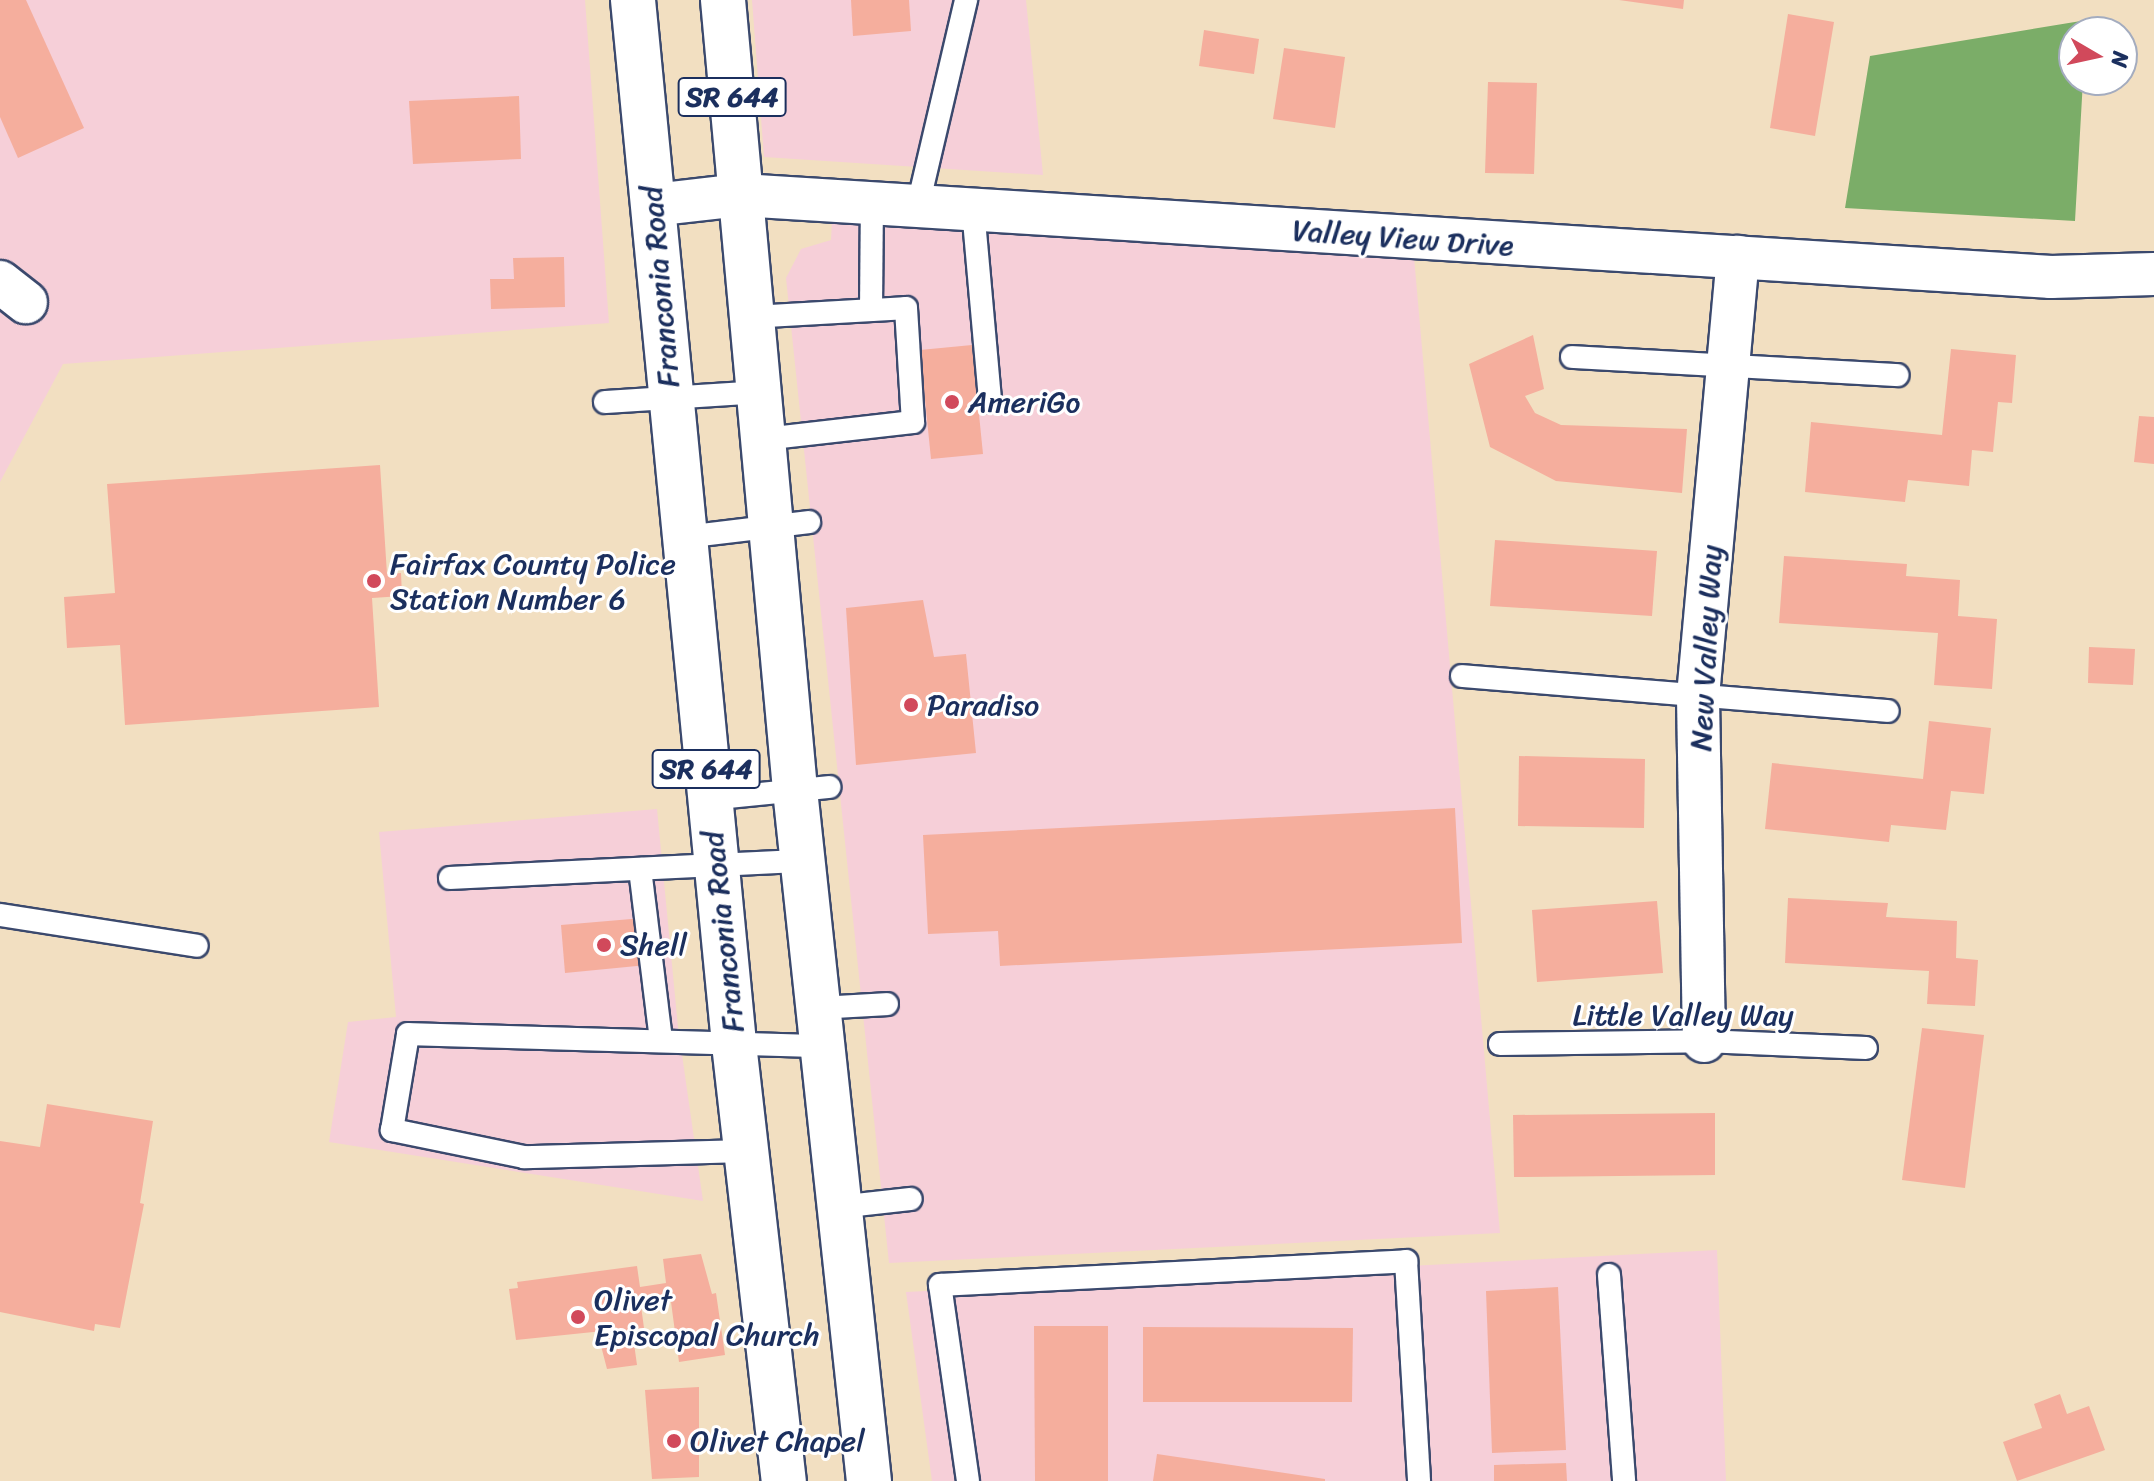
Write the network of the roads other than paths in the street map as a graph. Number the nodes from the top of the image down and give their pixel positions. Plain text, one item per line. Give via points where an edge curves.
1 (633, 0) edge
2 (723, 0) edge
3 (966, 0) edge
4 (741, 195) junction
5 (872, 202) junction
6 (653, 205) junction
7 (918, 205) junction
8 (973, 209) junction
9 (1738, 257) junction
10 (2154, 274) edge
11 (871, 310) junction
12 (751, 317) junction
13 (1572, 357) dead end
14 (1728, 368) junction
15 (1898, 375) dead end
16 (758, 392) junction
17 (671, 399) junction
18 (990, 401) dead end
19 (605, 402) dead end
20 (763, 439) junction
21 (790, 524) junction
22 (684, 537) junction
23 (1462, 676) dead end
24 (1698, 696) junction
25 (1888, 711) dead end
26 (812, 788) junction
27 (709, 799) junction
28 (803, 861) junction
29 (716, 866) junction
30 (640, 869) junction
31 (450, 878) dead end
32 (0, 915) edge
33 (197, 946) dead end
34 (887, 1004) dead end
35 (819, 1027) junction
36 (661, 1041) junction
37 (1704, 1041) junction
38 (734, 1044) junction
39 (1500, 1044) dead end
40 (1866, 1048) dead end
41 (745, 1151) junction
42 (911, 1199) dead end
43 (838, 1207) junction
44 (1609, 1275) dead end
45 (784, 1481) edge
46 (869, 1481) edge
47 (968, 1481) edge
48 (1419, 1481) edge
49 (1624, 1481) edge

1 - 6 main road, Franconia Road / SR 644
2 - 4 main road, SR 644
3 - 7 lane
4 - 5 street, Valley View Drive
4 - 6 street, Valley View Drive
4 - 12 main road, SR 644
5 - 7 street, Valley View Drive
5 - 11 lane
6 - 17 main road, Franconia Road / SR 644
7 - 8 street, Valley View Drive
8 - 9 street, Valley View Drive
8 - 18 lane
9 - 10 street, Valley View Drive via 2051,277
9 - 14 street, New Valley Way
11 - 12 lane
11 - 20 lane via 906,308 913,422
12 - 16 main road, SR 644
13 - 14 lane
14 - 15 lane
14 - 24 street, New Valley Way
16 - 17 lane
16 - 20 main road, SR 644
17 - 19 lane
17 - 22 main road, Franconia Road / SR 644
20 - 21 main road, SR 644
21 - 22 lane
21 - 26 main road, SR 644
22 - 27 main road, Franconia Road / SR 644
23 - 24 lane
24 - 25 lane
24 - 37 street, New Valley Way
26 - 27 lane
26 - 28 main road, SR 644
27 - 29 main road, Franconia Road / SR 644
28 - 29 lane
28 - 35 main road, SR 644
29 - 30 lane
29 - 38 main road, Franconia Road / SR 644
30 - 31 lane
30 - 36 lane
32 - 33 lane
34 - 35 lane
35 - 38 lane
35 - 43 main road, SR 644
36 - 38 lane
36 - 41 lane via 408,1034 392,1130 524,1157
37 - 39 lane, Little Valley Way
37 - 40 lane, Little Valley Way
38 - 41 main road, Franconia Road / SR 644
41 - 45 main road, Franconia Road / SR 644
42 - 43 lane
43 - 46 main road, SR 644
44 - 49 lane
47 - 48 lane via 940,1285 1406,1261

